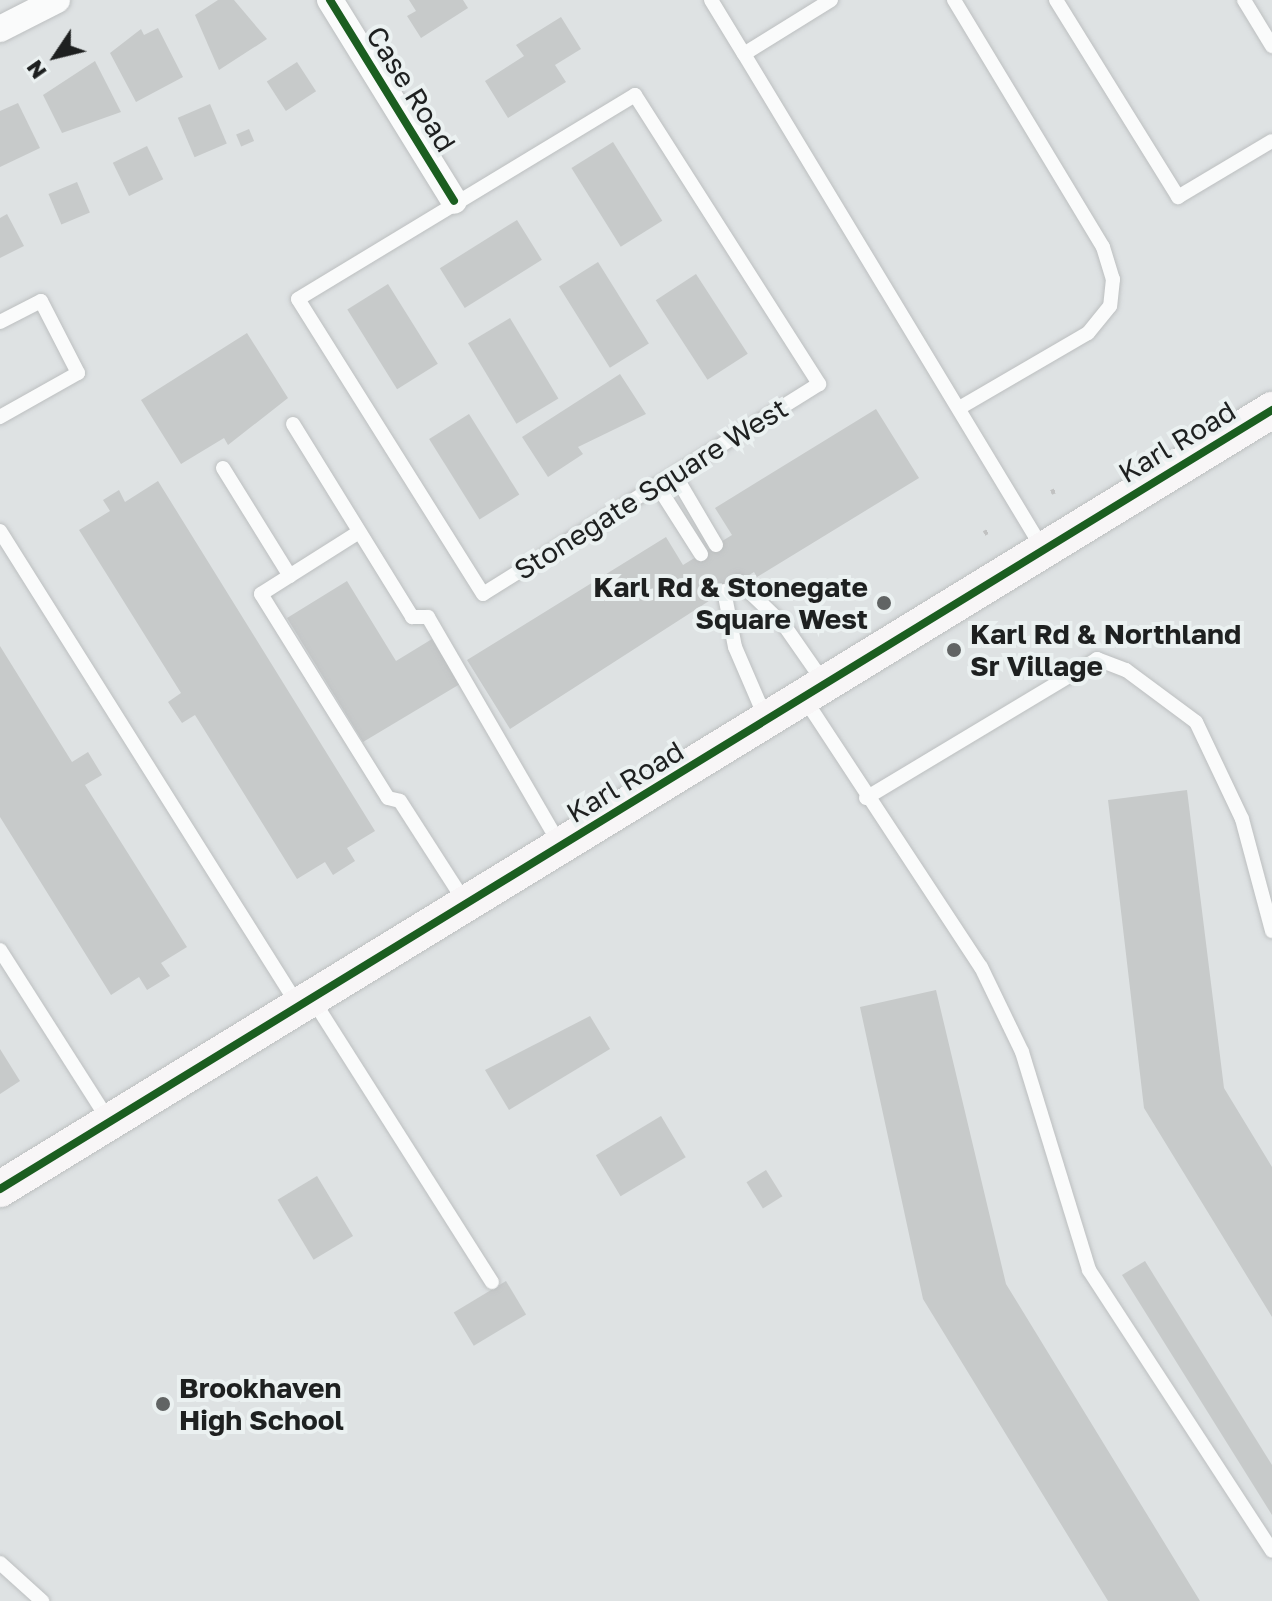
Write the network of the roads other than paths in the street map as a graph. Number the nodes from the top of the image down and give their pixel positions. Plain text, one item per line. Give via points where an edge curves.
1 (57, 0) edge
2 (330, 0) edge
3 (711, 0) edge
4 (831, 0) edge
5 (954, 0) edge
6 (1056, 0) edge
7 (1244, 0) edge
8 (0, 29) edge
9 (1272, 46) edge
10 (744, 54) junction
11 (1272, 141) edge
12 (454, 201) junction
13 (0, 322) edge
14 (959, 408) junction
15 (1272, 410) edge
16 (0, 417) edge
17 (293, 424) dead end
18 (223, 468) dead end
19 (675, 475) junction
20 (657, 485) junction
21 (0, 531) edge
22 (359, 532) junction
23 (716, 545) dead end
24 (1043, 549) junction
25 (701, 554) dead end
26 (290, 576) junction
27 (738, 581) dead end
28 (724, 591) dead end
29 (814, 691) junction
30 (767, 720) junction
31 (866, 798) junction
32 (561, 847) junction
33 (466, 905) junction
34 (1272, 931) edge
35 (0, 950) edge
36 (306, 1003) junction
37 (109, 1122) junction
38 (0, 1189) edge
39 (492, 1282) dead end
40 (1272, 1551) edge
41 (0, 1563) edge
42 (42, 1601) edge

1 - 8 street
2 - 12 street, Case Road
3 - 10 lane
4 - 10 lane
5 - 14 lane via 1103,247 1113,279 1110,306 1088,333
6 - 11 lane via 1178,197
7 - 9 lane
10 - 14 lane
12 - 19 lane, Stonegate Square West via 635,95 819,384
12 - 20 lane, Stonegate Square West via 298,299 483,594
13 - 16 lane via 41,301 78,373
14 - 24 lane
15 - 24 main road, Karl Road
17 - 22 lane
18 - 26 lane
19 - 20 lane, Stonegate Square West
19 - 23 lane
20 - 25 lane
21 - 36 lane
22 - 26 lane
22 - 32 lane via 412,617 428,617
24 - 29 main road, Karl Road
26 - 33 lane via 261,594 388,798 400,801
27 - 29 lane via 784,625
28 - 30 lane via 735,647
29 - 30 main road, Karl Road
29 - 31 lane
30 - 32 main road, Karl Road
31 - 34 lane via 1097,659 1126,670 1196,722 1242,819
31 - 40 lane via 981,967 1022,1052 1089,1270
32 - 33 main road, Karl Road
33 - 36 main road, Karl Road
35 - 37 lane
36 - 37 main road, Karl Road
36 - 39 lane
37 - 38 main road, Karl Road
41 - 42 lane

